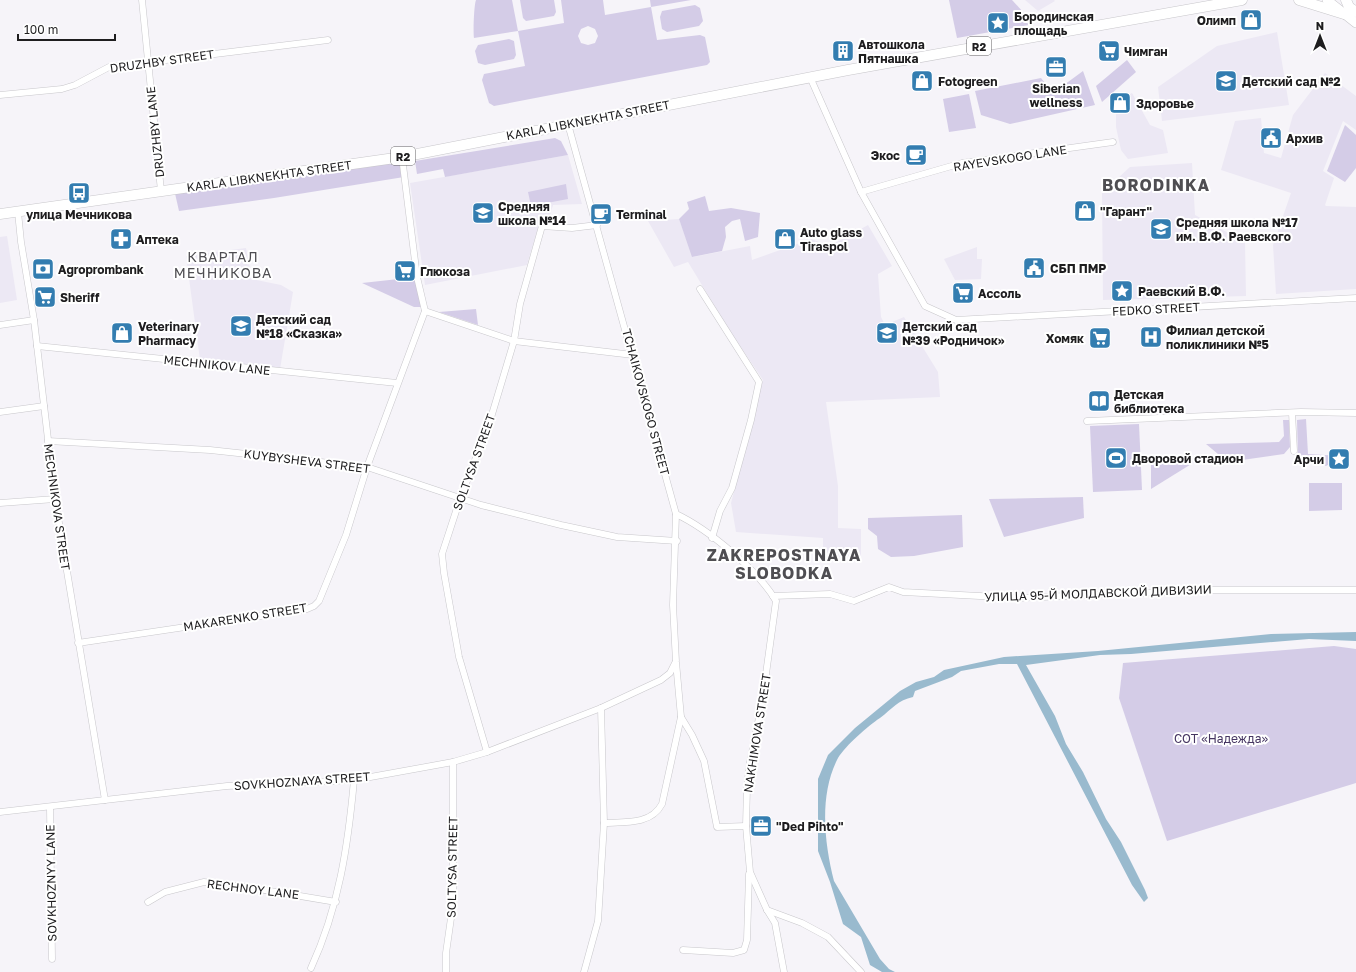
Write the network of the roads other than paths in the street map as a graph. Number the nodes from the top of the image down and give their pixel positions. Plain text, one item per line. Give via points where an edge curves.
1 (142, 0) edge
2 (1242, 0) edge
3 (1300, 0) edge
4 (1327, 0) edge
5 (1346, 0) edge
6 (1217, 2) edge
7 (1356, 12) edge
8 (1344, 14) junction
9 (1356, 24) edge
10 (328, 40) dead end
11 (148, 62) junction
12 (810, 77) junction
13 (0, 95) edge
14 (568, 124) junction
15 (1113, 142) dead end
16 (402, 157) junction
17 (161, 191) junction
18 (862, 192) junction
19 (18, 212) junction
20 (0, 214) edge
21 (597, 225) junction
22 (700, 289) dead end
23 (1356, 298) edge
24 (425, 311) junction
25 (34, 320) junction
26 (0, 325) edge
27 (514, 341) junction
28 (37, 346) junction
29 (633, 355) junction
30 (397, 383) junction
31 (44, 406) junction
32 (0, 412) edge
33 (1292, 413) junction
34 (1356, 413) edge
35 (1088, 421) dead end
36 (48, 441) junction
37 (1294, 451) dead end
38 (367, 467) junction
39 (460, 499) junction
40 (55, 500) junction
41 (0, 504) edge
42 (676, 514) junction
43 (712, 538) junction
44 (677, 541) junction
45 (1356, 590) edge
46 (773, 596) junction
47 (78, 643) junction
48 (676, 662) junction
49 (601, 708) junction
50 (681, 717) junction
51 (487, 752) junction
52 (453, 762) junction
53 (354, 780) junction
54 (105, 800) junction
55 (50, 808) junction
56 (0, 812) edge
57 (604, 822) junction
58 (746, 826) junction
59 (750, 872) junction
60 (148, 902) dead end
61 (336, 902) junction
62 (766, 910) junction
63 (683, 950) dead end
64 (52, 959) dead end
65 (311, 968) dead end
66 (446, 972) edge
67 (584, 972) edge
68 (784, 972) edge
69 (861, 972) edge

1 - 11 street, DRUZHBY LANE
2 - 6 main road, R2
3 - 8 main road
4 - 8 main road
5 - 7 main road via 1349,7
6 - 12 main road, KARLA LIBKNEKHTA STREET / R2
8 - 9 main road
10 - 11 street, DRUZHBY STREET
11 - 13 street, DRUZHBY STREET via 109,67 62,89
11 - 17 street, DRUZHBY LANE
12 - 14 main road, KARLA LIBKNEKHTA STREET / R2
12 - 18 street
14 - 16 main road, KARLA LIBKNEKHTA STREET / R2
14 - 21 street, TCHAIKOVSKOGO STREET
15 - 18 street, RAYEVSKOGO LANE via 962,163
16 - 17 main road, KARLA LIBKNEKHTA STREET / R2
16 - 24 street via 417,277
17 - 19 main road, KARLA LIBKNEKHTA STREET / R2
18 - 23 street, FEDKO STREET via 925,306 956,320
19 - 20 main road, KARLA LIBKNEKHTA STREET / R2
19 - 25 street, MECHNIKOVA STREET
21 - 27 street, SOLTYSA STREET via 572,228 542,226 520,304
21 - 29 street, TCHAIKOVSKOGO STREET
22 - 43 street via 759,382 732,488 720,511
24 - 27 street
24 - 30 street, MAKARENKO STREET
25 - 26 street
25 - 28 street, MECHNIKOVA STREET
27 - 29 street
27 - 39 street, SOLTYSA STREET via 490,421
28 - 30 street, MECHNIKOV LANE
28 - 31 street, MECHNIKOVA STREET
29 - 42 street, TCHAIKOVSKOGO STREET
30 - 38 street, MAKARENKO STREET
31 - 32 street
31 - 36 street, MECHNIKOVA STREET
33 - 34 street
33 - 35 street
33 - 37 street
36 - 38 street, KUYBYSHEVA STREET via 210,450
36 - 40 street, MECHNIKOVA STREET
38 - 39 street, KUYBYSHEVA STREET
38 - 47 street, MAKARENKO STREET via 346,535 319,600 314,606
39 - 44 street, KUYBYSHEVA STREET via 617,537
39 - 51 street, SOLTYSA STREET via 442,554 444,573 459,657
40 - 41 street
40 - 47 street, MECHNIKOVA STREET
42 - 43 street
42 - 44 street, TCHAIKOVSKOGO STREET
43 - 46 street via 724,544
44 - 48 street, TCHAIKOVSKOGO STREET via 673,605
45 - 46 street, УЛИЦА 95-Й МОЛДАВСКОЙ ДИВИЗИИ via 1213,590 1018,598 903,592 889,587 854,601 830,594
46 - 58 street, NAKHIMOVA STREET via 776,609 750,762
47 - 54 street, MECHNIKOVA STREET
48 - 49 street, SOVKHOZNAYA STREET via 670,673 661,680
48 - 50 street, TCHAIKOVSKOGO STREET
49 - 51 street, SOVKHOZNAYA STREET
49 - 57 street
50 - 57 street via 662,804 658,811 641,820
50 - 58 street via 704,762 717,827
51 - 52 street, SOVKHOZNAYA STREET
52 - 53 street, SOVKHOZNAYA STREET
52 - 66 street, SOLTYSA STREET via 453,904
53 - 54 street, SOVKHOZNAYA STREET via 228,786
53 - 61 street via 348,838
54 - 55 street, SOVKHOZNAYA STREET
55 - 56 street, SOVKHOZNAYA STREET
55 - 64 street, SOVKHOZNYY LANE
57 - 67 street via 598,921
58 - 59 street, NAKHIMOVA STREET
59 - 62 street, NAKHIMOVA STREET
59 - 63 street via 744,950 733,953
60 - 61 street, RECHNOY LANE via 165,892 204,882
61 - 65 street
62 - 68 street, NAKHIMOVA STREET via 775,923
62 - 69 street via 828,937

